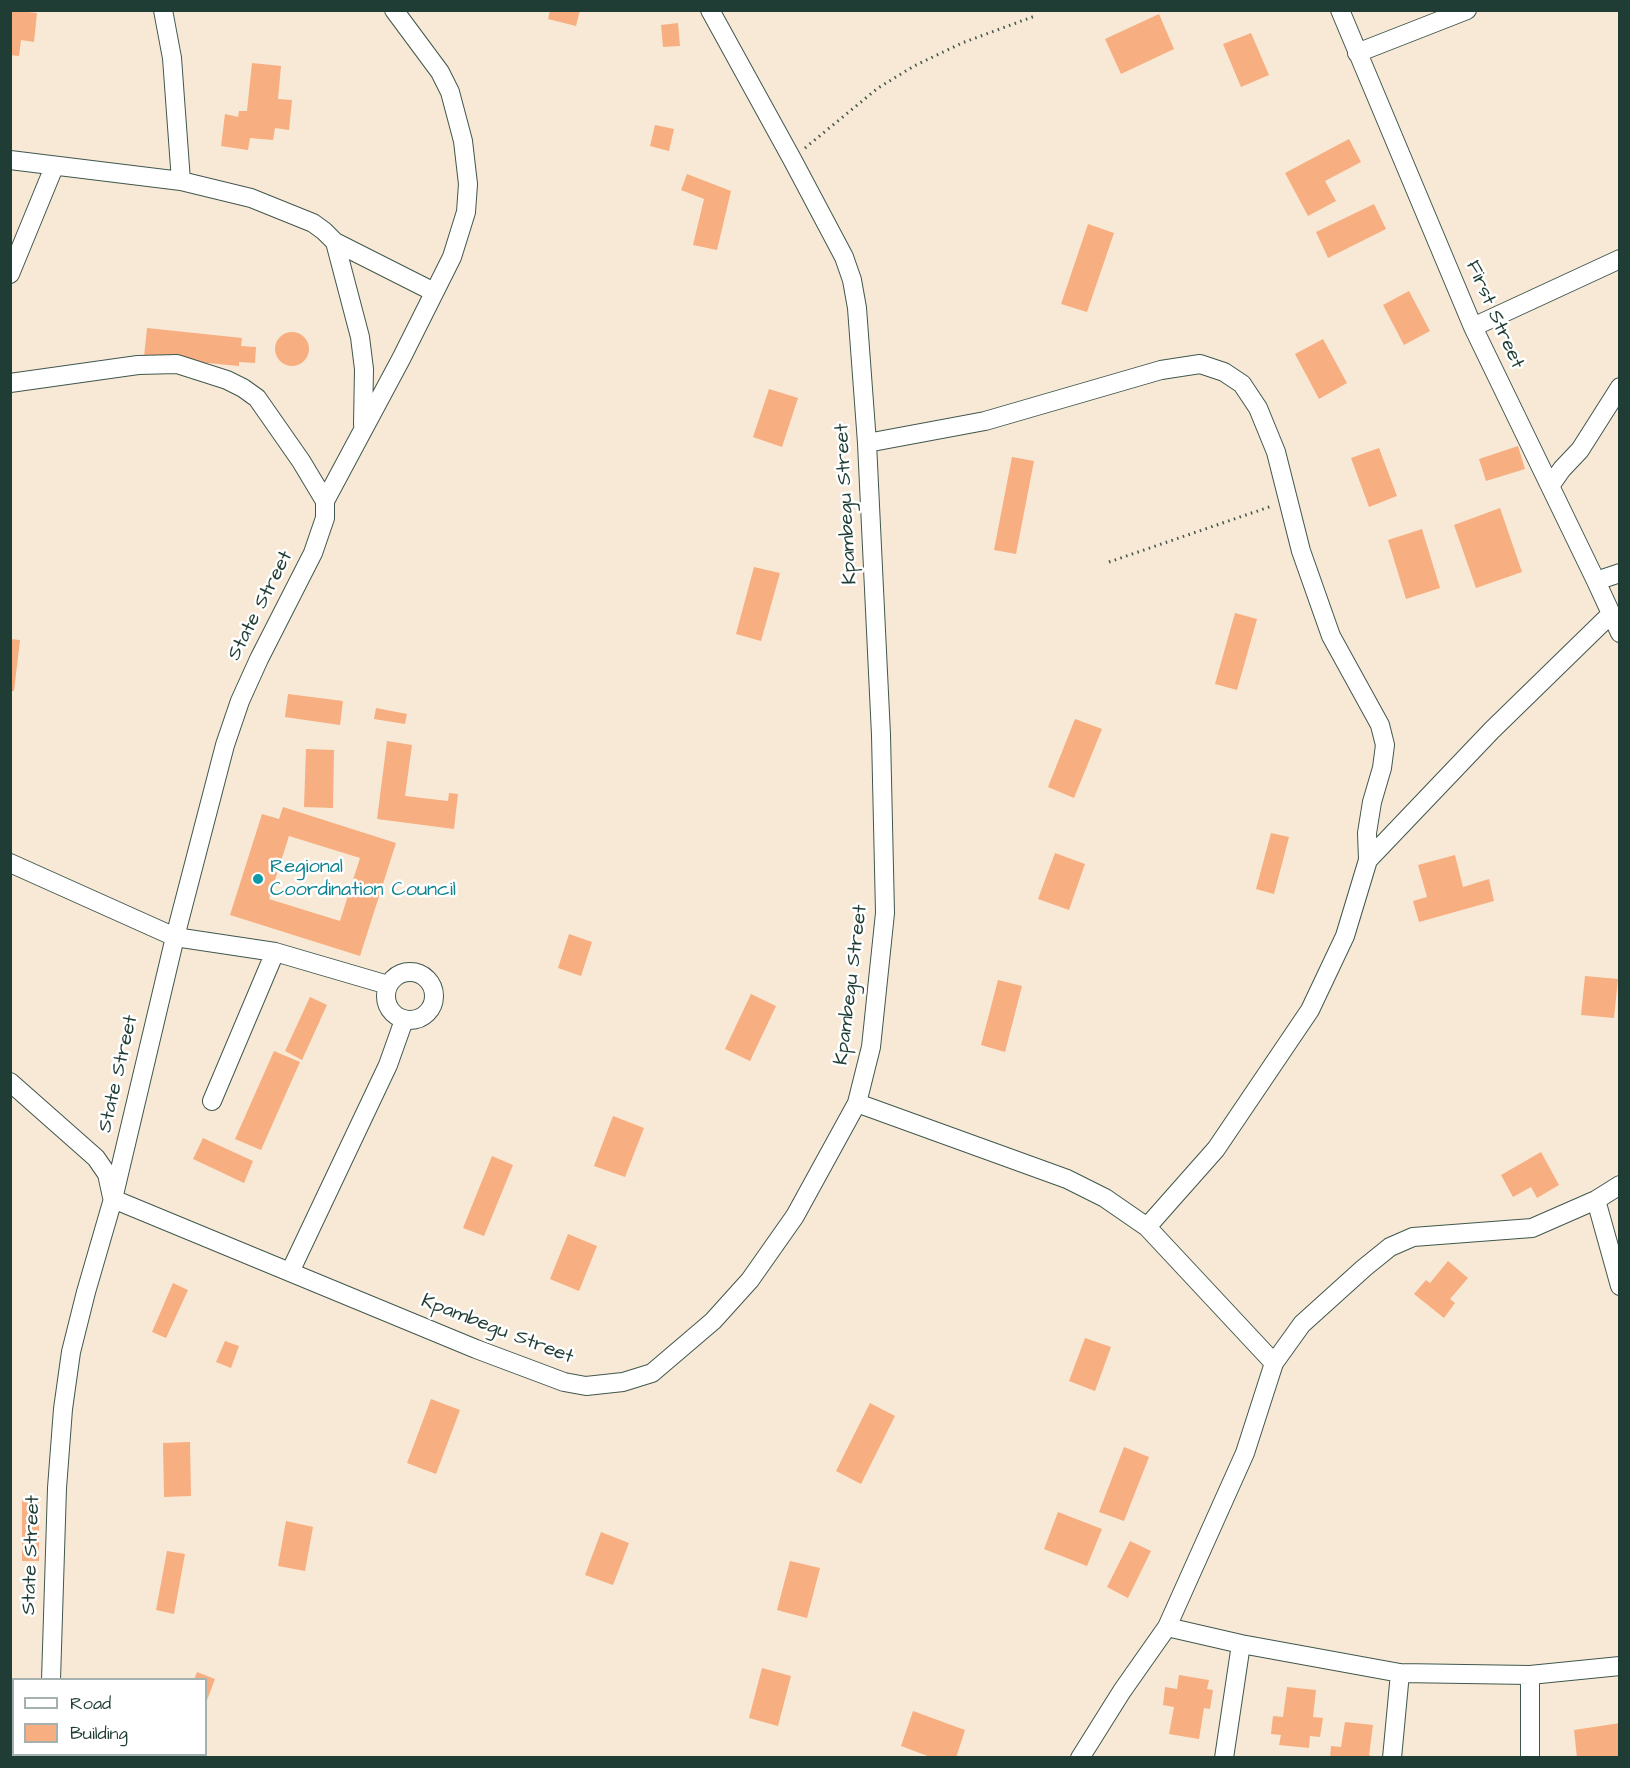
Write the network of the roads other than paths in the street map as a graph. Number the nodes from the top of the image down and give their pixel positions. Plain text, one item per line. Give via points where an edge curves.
1 (163, 10) edge
2 (394, 10) edge
3 (710, 10) edge
4 (1340, 10) edge
5 (1467, 10) edge
6 (1357, 53) junction
7 (10, 160) edge
8 (54, 166) junction
9 (181, 181) junction
10 (335, 242) junction
11 (1620, 259) edge
12 (10, 274) edge
13 (434, 292) junction
14 (1473, 327) junction
15 (10, 383) edge
16 (1620, 387) edge
17 (363, 430) junction
18 (867, 442) junction
19 (1550, 486) junction
20 (325, 501) junction
21 (1620, 573) edge
22 (1596, 581) junction
23 (1611, 614) junction
24 (1620, 633) edge
25 (1368, 860) junction
26 (10, 863) edge
27 (175, 937) junction
28 (275, 951) junction
29 (388, 986) junction
30 (404, 1020) junction
31 (10, 1082) edge
32 (212, 1101) dead end
33 (857, 1103) junction
34 (1620, 1185) edge
35 (113, 1199) junction
36 (1596, 1200) junction
37 (1147, 1227) junction
38 (290, 1272) junction
39 (1620, 1286) edge
40 (1274, 1363) junction
41 (1167, 1627) junction
42 (1241, 1644) junction
43 (1620, 1666) edge
44 (1400, 1673) junction
45 (1530, 1675) junction
46 (51, 1678) edge
47 (1080, 1758) edge
48 (1224, 1758) edge
49 (1392, 1758) edge
50 (1530, 1758) edge

1 - 9 street via 172,58
2 - 13 street, State Street via 440,72 450,92 463,141 468,184 466,212 452,257
3 - 18 street, Kpambegu Street via 844,257 852,280 862,354
4 - 6 street, First Street
5 - 6 street
6 - 14 street, First Street
7 - 8 street
8 - 9 street
8 - 12 street
9 - 10 street via 251,198 313,223
10 - 13 street
10 - 17 street via 360,337
11 - 14 street
13 - 17 street, State Street
14 - 19 street, First Street
15 - 20 street via 138,365 177,364 227,380 257,398
16 - 19 street via 1580,450
17 - 20 street, State Street
18 - 25 street via 985,421 1161,370 1200,364 1224,372 1242,384 1258,408 1276,452 1301,551 1331,636 1380,725 1386,745 1367,833
18 - 33 street, Kpambegu Street via 885,913 871,1047
19 - 22 street, First Street
20 - 27 street, State Street via 325,518 313,553 240,701
21 - 22 street
22 - 23 street, First Street
23 - 24 street, First Street
23 - 25 street via 1492,730
25 - 37 street via 1345,936 1310,1010 1216,1149
26 - 27 street
27 - 28 street
27 - 35 street, State Street
28 - 29 street
28 - 32 street
29 - 30 street via 386,1000 392,1013
29 - 30 street via 407,971 430,980 434,1004 416,1020
30 - 38 street via 388,1065
31 - 35 street via 96,1158 106,1174
33 - 37 street via 1067,1179 1105,1198
33 - 38 street, Kpambegu Street via 795,1216 750,1280 713,1321 661,1366 623,1382 586,1386 564,1382
34 - 36 street
35 - 38 street, Kpambegu Street
35 - 46 street, State Street via 71,1352 63,1408
36 - 39 street
36 - 40 street via 1532,1228 1413,1237 1390,1247 1302,1324
37 - 40 street
40 - 41 street via 1245,1453
41 - 42 street
41 - 47 street
42 - 44 street
42 - 48 street
43 - 45 street
44 - 45 street
44 - 49 street
45 - 50 street

